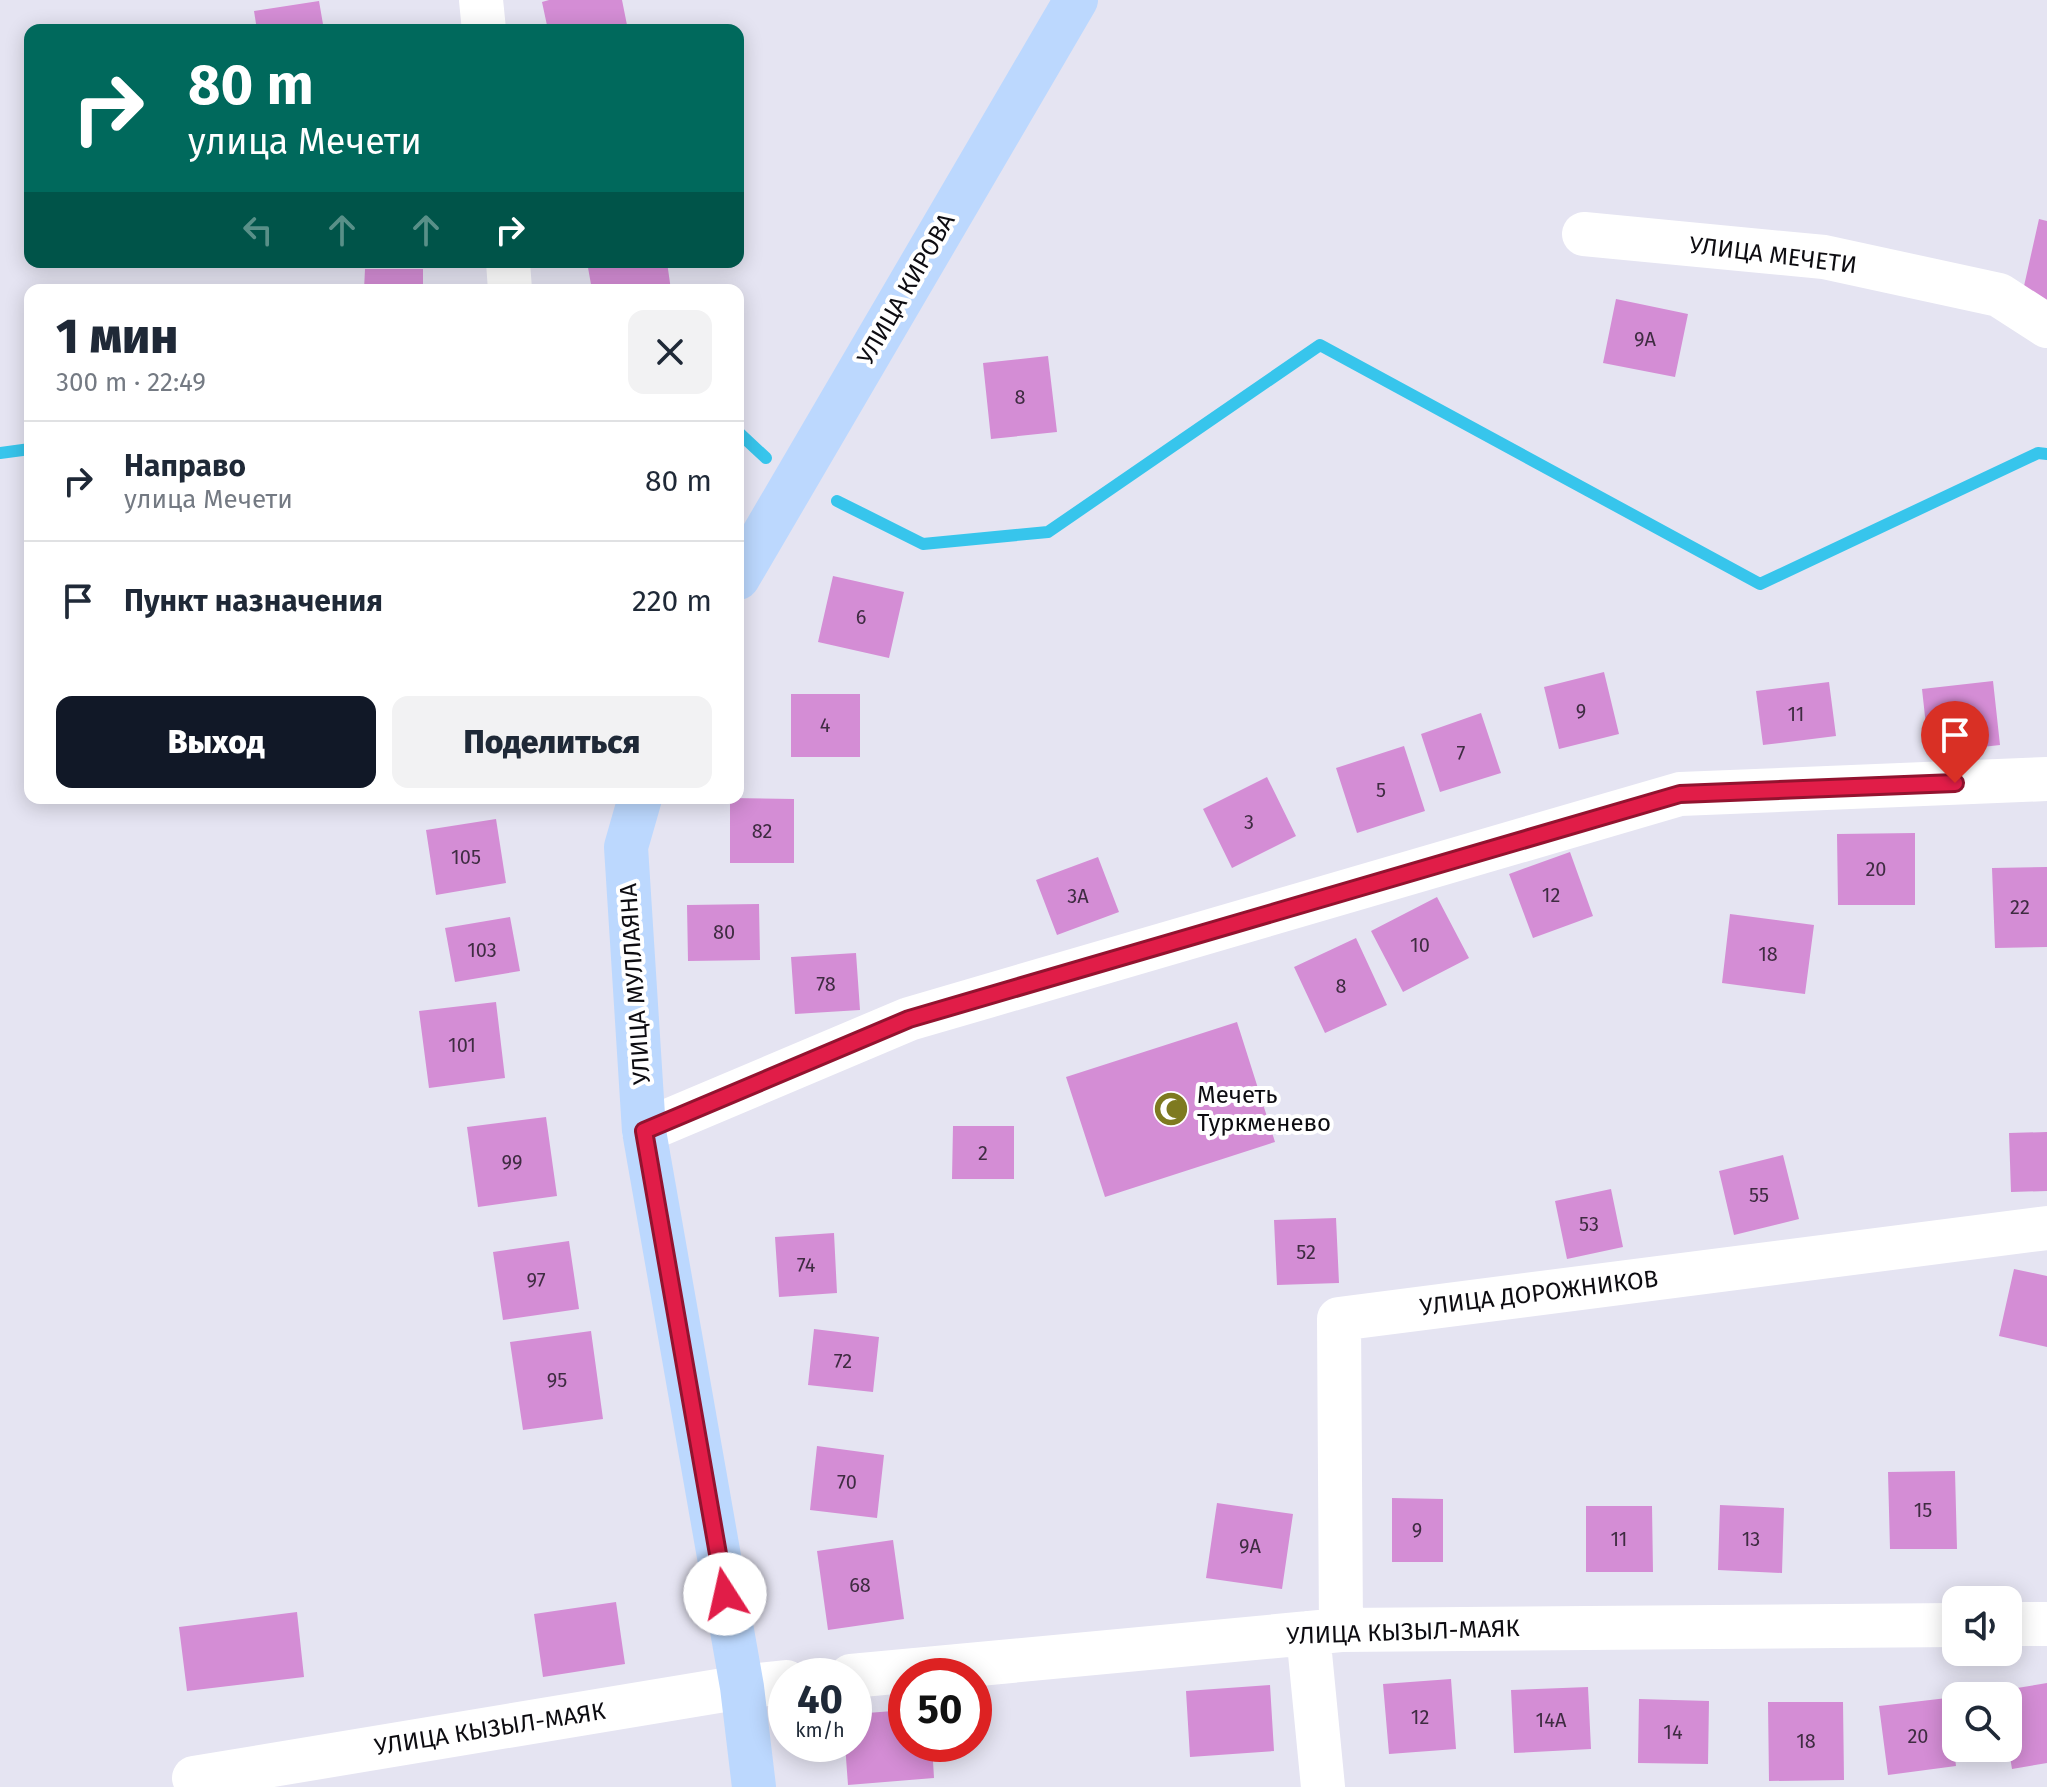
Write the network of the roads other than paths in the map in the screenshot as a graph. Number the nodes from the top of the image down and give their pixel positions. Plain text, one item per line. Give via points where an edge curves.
1 (481, 0) edge
2 (1076, 0) edge
3 (483, 24) edge
4 (1584, 234) dead end
5 (2047, 326) edge
6 (744, 568) edge
7 (2047, 779) edge
8 (638, 804) edge
9 (644, 1131) junction
10 (2047, 1228) edge
11 (2022, 1624) edge
12 (2047, 1624) edge
13 (1942, 1625) edge
14 (1325, 1632) junction
15 (872, 1674) edge
16 (768, 1684) edge
17 (742, 1687) junction
18 (194, 1778) dead end
19 (754, 1787) edge
20 (1323, 1787) edge

1 - 3 street
2 - 6 main road, УЛИЦА КИРОВА
4 - 5 street, УЛИЦА МЕЧЕТИ via 1824,257 1999,295
7 - 9 street via 1680,794 909,1019
8 - 9 main road, УЛИЦА МУЛЛАЯНА via 626,847
9 - 17 main road, УЛИЦА МУЛЛАЯНА
10 - 14 street, УЛИЦА ДОРОЖНИКОВ via 1339,1319
11 - 12 street
13 - 14 street, УЛИЦА КЫЗЫЛ-МАЯК
14 - 15 street, УЛИЦА КЫЗЫЛ-МАЯК
14 - 20 street, УЛИЦА ДОРОЖНИКОВ
16 - 17 street, УЛИЦА КЫЗЫЛ-МАЯК
17 - 18 street, УЛИЦА КЫЗЫЛ-МАЯК
17 - 19 main road, УЛИЦА МУЛЛАЯНА

